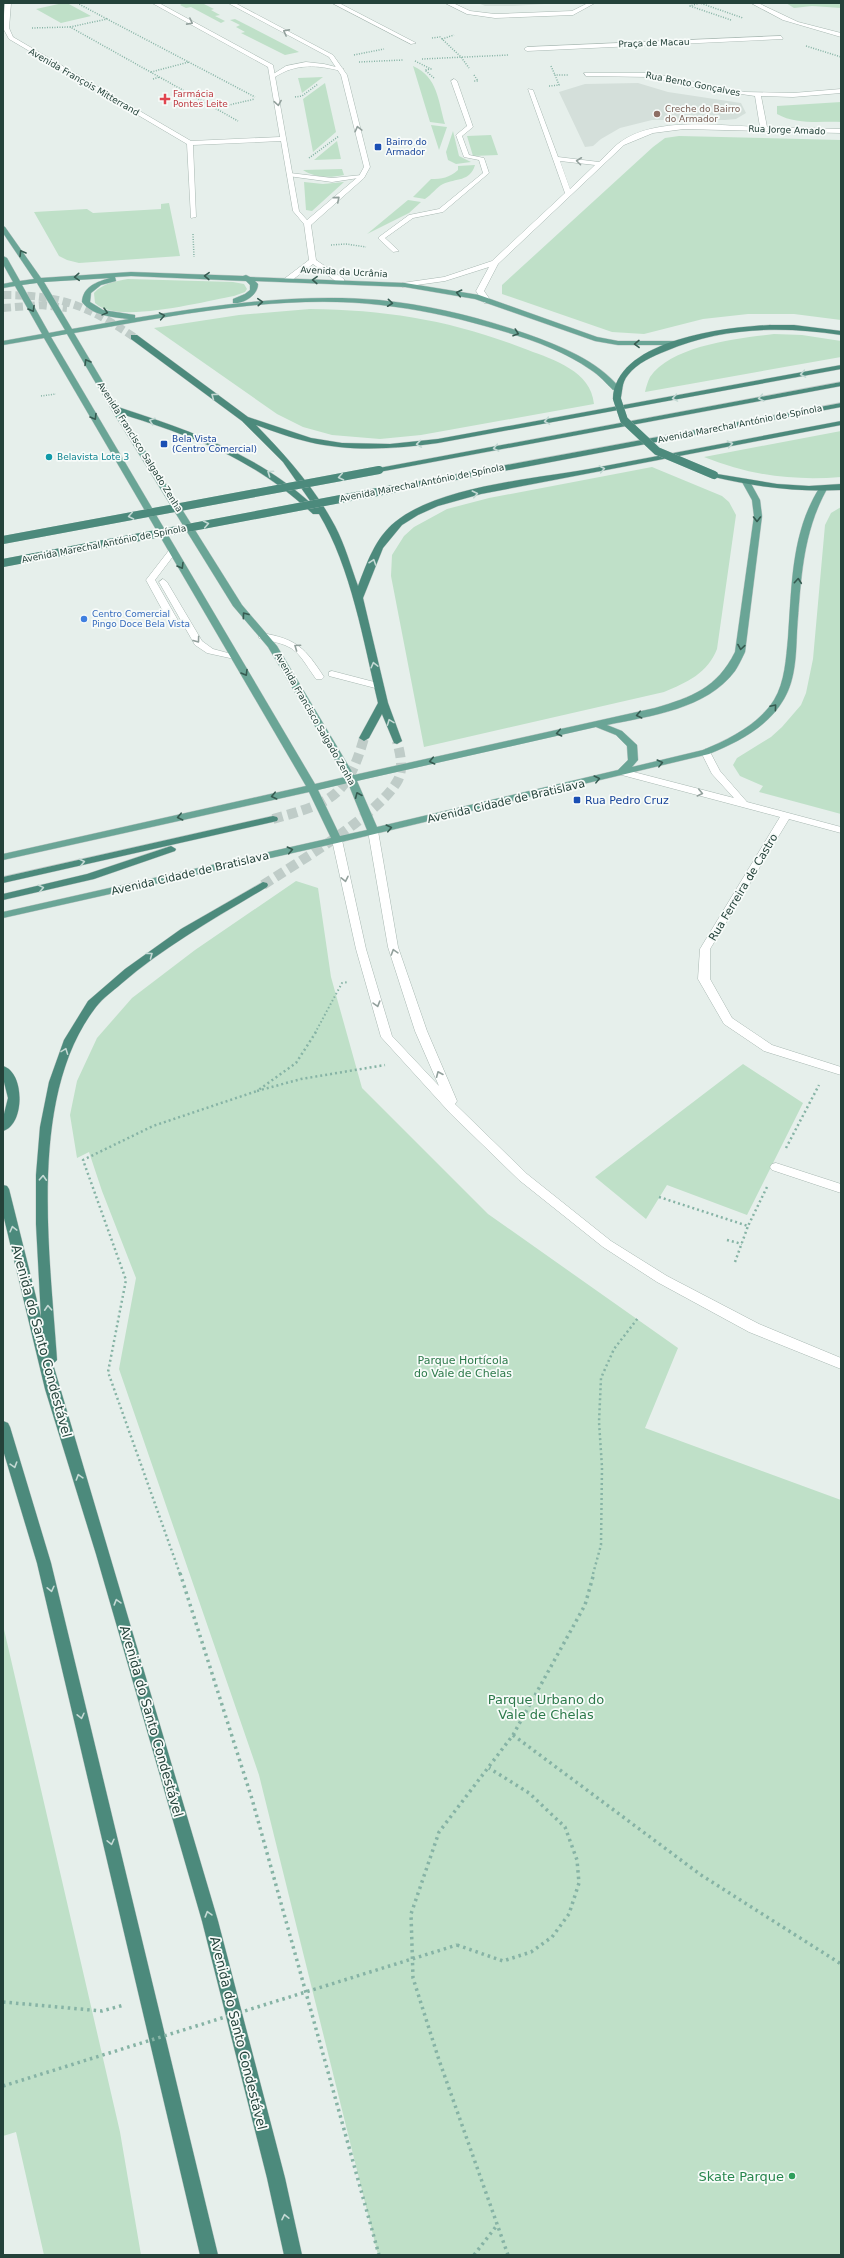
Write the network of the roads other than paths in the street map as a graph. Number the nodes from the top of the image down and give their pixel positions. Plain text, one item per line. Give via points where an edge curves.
1 (8, 3) edge
2 (155, 3) edge
3 (231, 3) edge
4 (335, 3) edge
5 (448, 3) edge
6 (592, 3) edge
7 (754, 3) edge
8 (841, 35) edge
9 (781, 38) dead end
10 (413, 43) dead end
11 (527, 49) road end
12 (339, 67) junction
13 (586, 74) road end
14 (273, 76) junction
15 (454, 81) road end
16 (530, 90) road end
17 (841, 91) edge
18 (758, 95) junction
19 (764, 129) junction
20 (841, 131) edge
21 (284, 139) junction
22 (190, 143) junction
23 (557, 159) junction
24 (601, 164) junction
25 (290, 175) junction
26 (362, 177) junction
27 (569, 194) junction
28 (193, 217) road end
29 (307, 224) junction
30 (3, 228) edge
31 (395, 251) road end
32 (3, 258) edge
33 (313, 261) junction
34 (495, 263) junction
35 (131, 274) junction
36 (246, 277) junction
37 (288, 279) junction
38 (39, 280) junction
39 (341, 281) junction
40 (17, 284) junction
41 (405, 285) junction
42 (3, 286) edge
43 (487, 300) junction
44 (222, 306) junction
45 (144, 319) junction
46 (69, 331) junction
47 (841, 333) edge
48 (47, 335) junction
49 (134, 337) tunnel mouth
50 (676, 343) junction
51 (3, 344) edge
52 (841, 367) edge
53 (841, 384) edge
54 (616, 388) junction
55 (841, 405) edge
56 (115, 409) junction
57 (245, 419) junction
58 (841, 423) edge
59 (746, 482) junction
60 (841, 488) edge
61 (823, 489) junction
62 (331, 527) junction
63 (3, 540) edge
64 (172, 551) junction
65 (3, 563) edge
66 (163, 582) dead end
67 (358, 598) junction
68 (175, 624) dead end
69 (262, 636) junction
70 (236, 658) junction
71 (332, 674) dead end
72 (319, 677) dead end
73 (379, 686) junction
74 (382, 703) junction
75 (597, 724) junction
76 (364, 738) tunnel mouth
77 (397, 741) tunnel mouth
78 (706, 752) junction
79 (622, 772) junction
80 (351, 779) junction
81 (312, 788) junction
82 (743, 803) junction
83 (786, 815) junction
84 (273, 819) tunnel mouth
85 (230, 828) junction
86 (841, 830) edge
87 (374, 831) junction
88 (337, 840) junction
89 (3, 857) edge
90 (3, 880) edge
91 (263, 885) tunnel mouth
92 (3, 897) edge
93 (3, 915) edge
94 (3, 1070) edge
95 (841, 1071) edge
96 (454, 1110) junction
97 (3, 1127) edge
98 (776, 1167) road end
99 (3, 1189) edge
100 (841, 1189) edge
101 (841, 1364) edge
102 (52, 1389) junction
103 (3, 1427) edge
104 (209, 2255) edge
105 (293, 2255) edge

1 - 22 street, Avenida François Mitterrand via 6,28 11,38
2 -> 14 street via 271,66
12 -> 3 street via 331,56
4 - 10 street
5 - 6 street via 469,13 495,16 573,13
7 - 8 street via 792,22
9 - 11 street, Praça de Macau
12 - 14 street via 310,64 294,66 280,70
26 -> 12 street via 367,167
13 - 18 street, Rua Bento Gonçalves via 651,75 719,91
14 -> 21 street
15 - 31 street via 470,127 459,135 466,156 482,159 486,173 441,211 411,216 381,238
16 - 23 street
17 - 18 street, Rua Bento Gonçalves
18 - 19 street
19 - 20 street, Rua Jorge Amado
19 - 24 street, Rua Jorge Amado via 659,128 637,135 622,144
21 - 22 street
21 - 25 street
22 - 28 street
24 -> 23 street
23 - 27 street
24 - 27 street
25 - 26 street via 317,180
25 - 29 street via 296,211
29 -> 26 street
27 - 34 street
29 - 33 street
38 -> 30 main road, Avenida Francisco Salgado Zenha
32 - 40 main road
33 - 37 street
33 - 39 street
34 - 41 street via 445,279
34 - 43 street via 480,291
36 -> 35 main road, Avenida da Ucrânia
35 -> 38 main road, Avenida da Ucrânia
35 -> 45 main road via 94,286 86,294 86,302 91,308 102,312
36 - 37 main road, Avenida da Ucrânia
36 - 44 main road via 254,284 253,293
39 -> 37 main road, Avenida da Ucrânia
38 - 40 main road, Avenida da Ucrânia
38 - 46 main road, Avenida Francisco Salgado Zenha
39 - 41 main road, Avenida da Ucrânia
40 - 42 main road, Avenida da Ucrânia
40 -> 48 main road
43 -> 41 main road, Avenida da Ucrânia via 438,289
50 -> 43 main road, Avenida da Ucrânia via 618,344 595,339
45 -> 44 main road
44 -> 54 main road via 292,300 342,300 394,303 439,310 479,320 562,350 592,368
45 - 46 main road
46 - 48 main road
56 -> 46 main road, Avenida Francisco Salgado Zenha
47 - 50 highway via 784,327 737,329
48 - 51 main road
48 -> 64 main road
57 -> 49 highway
50 - 54 highway via 636,362 623,373
52 -> 57 highway via 438,441 392,447 327,443
53 -> 63 highway, Avenida Marechal António de Spínola, bridge
54 - 59 highway, bridge via 624,420 657,451 714,475
65 -> 55 highway, Avenida Marechal António de Spínola, bridge
62 -> 56 highway via 292,490 242,456 201,437
69 -> 56 main road, Avenida Francisco Salgado Zenha via 238,606
57 - 62 highway via 298,474
67 -> 58 highway via 377,549 386,535 400,522 444,502
59 - 61 highway via 784,488
59 -> 75 main road via 756,500 758,516 737,662 723,680 697,697 657,710
60 - 61 highway
78 -> 61 main road, Avenida Cidade de Bratislava via 752,728 779,700 784,689 791,657 802,539 812,505
62 - 67 highway
64 - 68 street via 150,580
64 -> 70 main road
66 -> 70 street via 198,643 210,651
73 -> 67 highway
72 -> 69 street via 297,646 277,638
69 - 80 main road, Avenida Francisco Salgado Zenha via 272,646
70 -> 81 main road
71 - 73 street
73 - 74 highway
74 - 76 highway
77 -> 74 highway
75 - 79 main road via 619,733 632,745 633,760
75 -> 80 main road
79 -> 78 main road, Avenida Cidade de Bratislava
78 - 82 street via 716,772
79 -> 82 street
87 -> 79 main road, Avenida Cidade de Bratislava
80 - 81 main road
87 -> 80 main road, Avenida Francisco Salgado Zenha
81 - 88 main road
81 -> 89 main road
82 - 83 street
83 - 86 street
83 - 95 street, Rua Ferreira de Castro via 705,949 704,979 728,1021 768,1048
84 - 85 highway
90 -> 85 highway
92 -> 85 highway via 90,877
87 - 88 main road, Avenida Cidade de Bratislava
96 -> 87 street via 421,1031 393,947
93 -> 88 main road, Avenida Cidade de Bratislava
88 -> 96 street via 361,949 386,1037
102 -> 91 highway via 43,1184 46,1124 57,1074 69,1041 92,1004 121,977 154,952
94 - 97 highway via 9,1076 15,1091 14,1108
96 - 101 street via 523,1177 607,1244 662,1279 754,1328
98 - 100 street
102 -> 99 highway, Avenida do Santo Condestável
105 -> 102 highway, Avenida do Santo Condestável via 276,2178 210,1921
103 -> 104 highway via 44,1563

